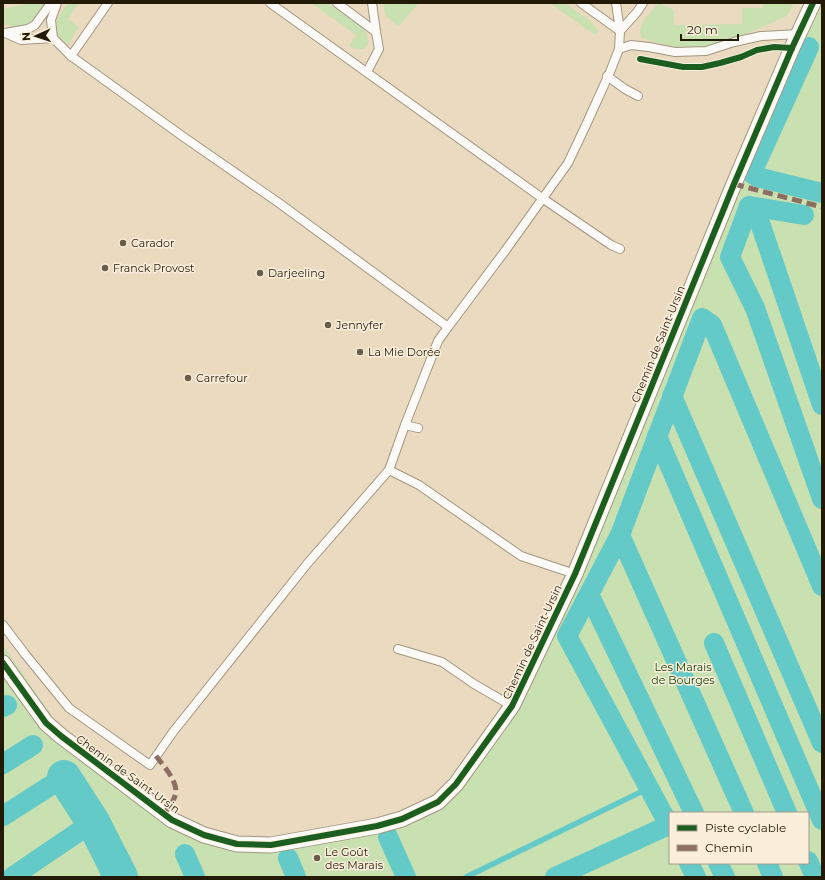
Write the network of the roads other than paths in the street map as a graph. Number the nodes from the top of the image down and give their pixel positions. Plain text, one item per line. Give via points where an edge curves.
1 (51, 3) edge
2 (57, 3) edge
3 (108, 3) edge
4 (270, 3) edge
5 (337, 3) edge
6 (372, 3) edge
7 (581, 3) edge
8 (616, 3) edge
9 (643, 3) edge
10 (813, 3) edge
11 (620, 31) junction
12 (4, 32) edge
13 (376, 32) junction
14 (799, 34) junction
15 (53, 38) junction
16 (618, 49) junction
17 (71, 56) junction
18 (367, 72) junction
19 (607, 76) junction
20 (638, 96) dead end
21 (542, 198) junction
22 (620, 249) dead end
23 (448, 327) junction
24 (405, 425) junction
25 (418, 428) dead end
26 (389, 470) junction
27 (575, 574) junction
28 (3, 625) edge
29 (398, 649) dead end
30 (3, 663) edge
31 (512, 706) junction

1 - 12 lane via 36,25 28,29
2 - 15 lane via 51,20
3 - 17 lane
4 - 18 lane
5 - 13 lane
6 - 13 lane
7 - 11 lane
8 - 11 lane
9 - 11 lane
10 - 14 street, Chemin de Saint-Ursin
11 - 16 lane
12 - 15 lane via 21,40
13 - 18 lane via 379,49
14 - 16 lane via 760,36 706,51 675,52 631,45
14 - 27 street, Chemin de Saint-Ursin via 734,184
15 - 17 lane
16 - 19 lane
17 - 23 lane via 279,203
18 - 21 lane
19 - 20 lane
19 - 21 lane via 568,162
21 - 22 lane
21 - 23 lane
23 - 24 lane via 438,341
24 - 25 lane
24 - 26 lane
26 - 27 lane via 419,485 521,556
26 - 28 lane via 307,564 150,764 69,708
27 - 31 street, Chemin de Saint-Ursin
29 - 31 lane via 442,662
30 - 31 street, Chemin de Saint-Ursin via 46,723 61,736 172,820 204,835 237,844 271,845 377,826 402,819 438,802 456,784

